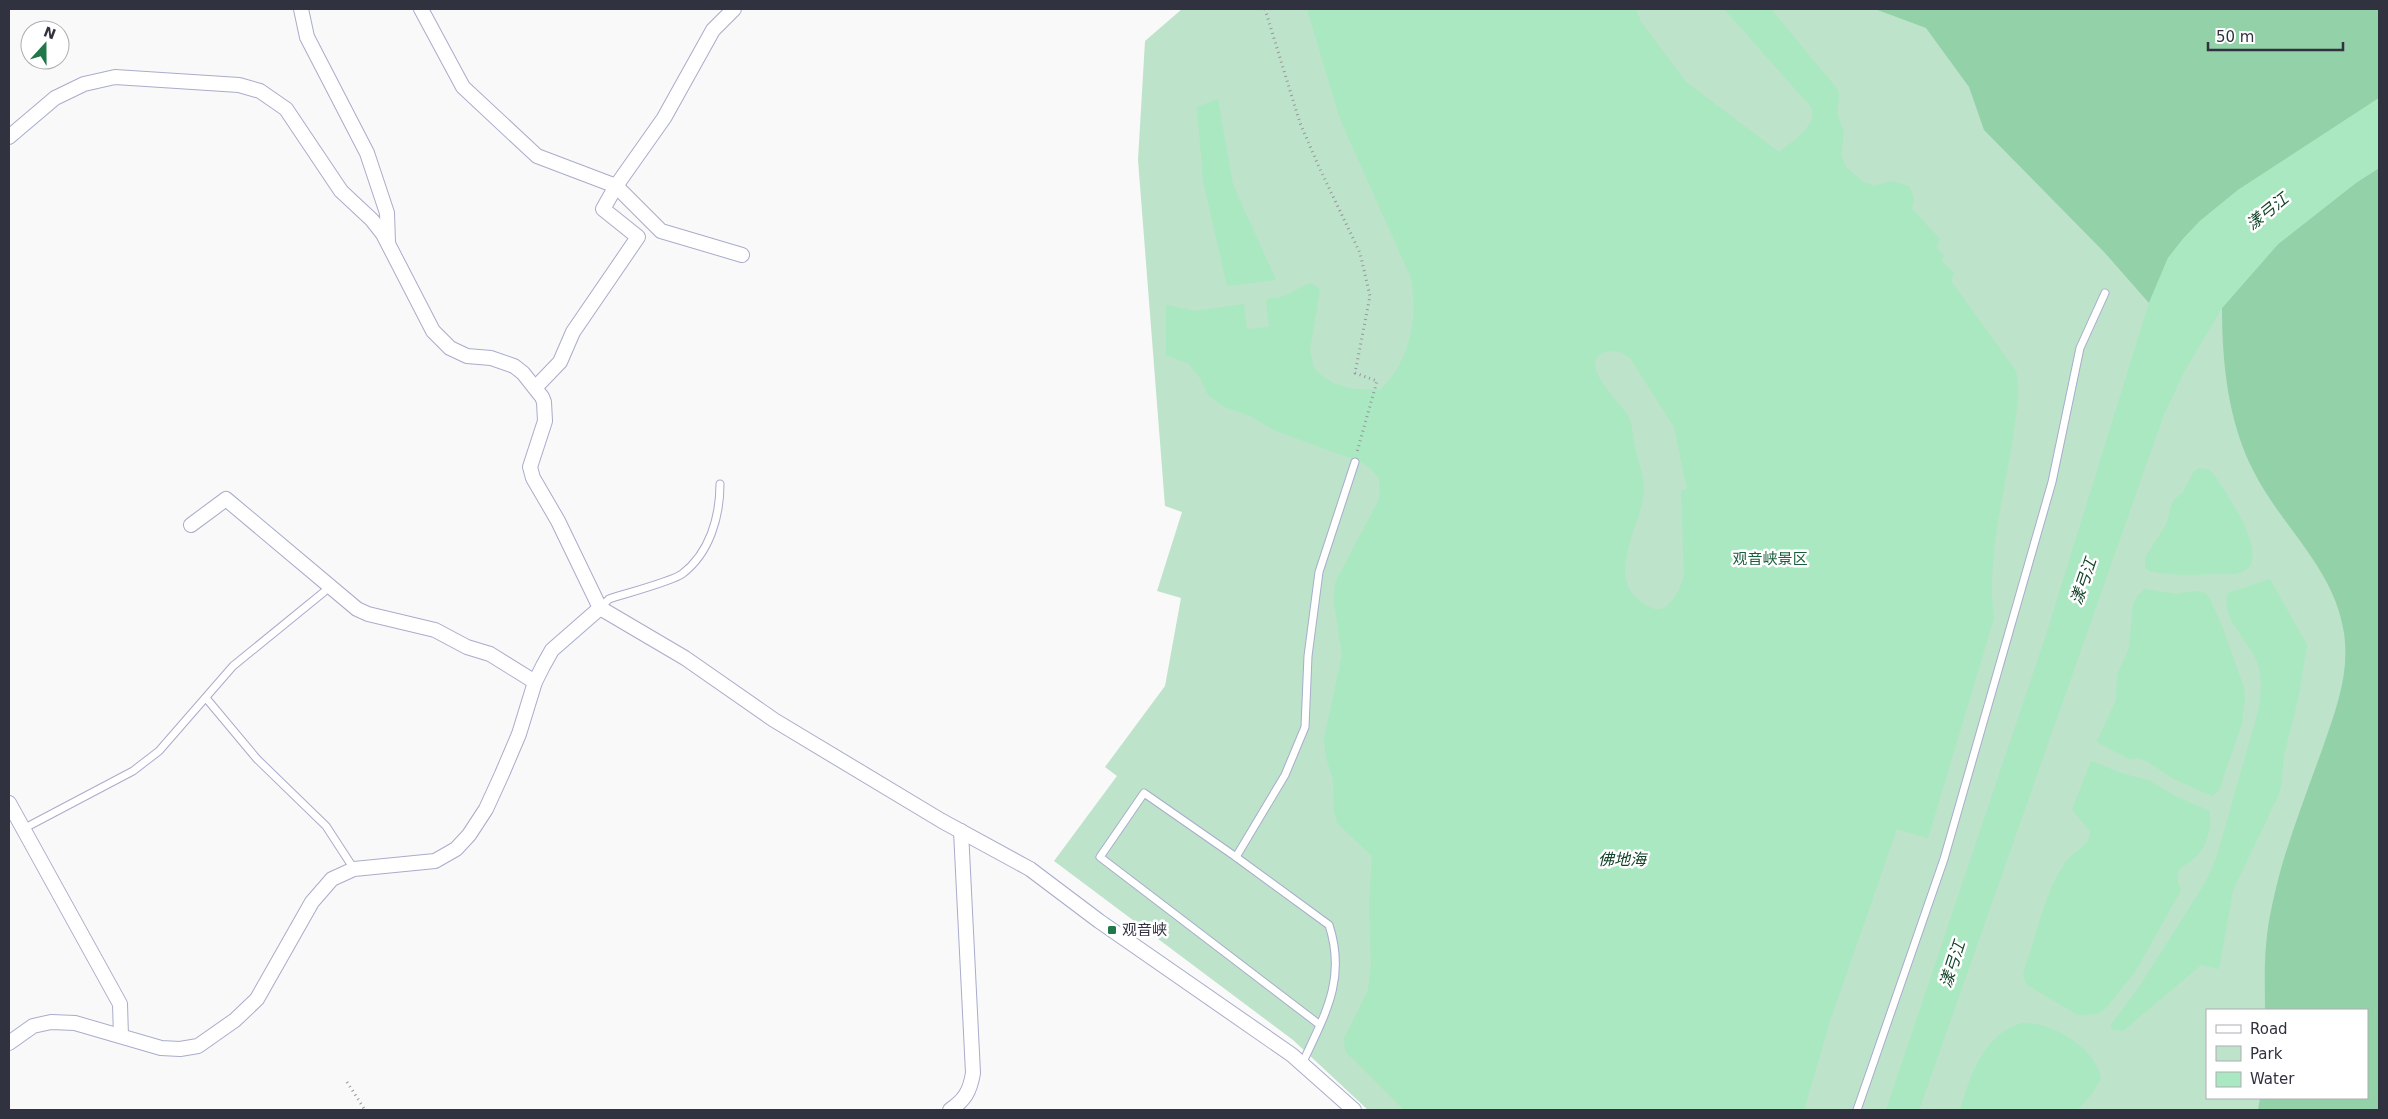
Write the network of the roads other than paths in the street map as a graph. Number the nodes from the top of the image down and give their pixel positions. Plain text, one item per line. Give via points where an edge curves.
1 (301, 9) edge
2 (421, 9) edge
3 (734, 9) edge
4 (9, 137) edge
5 (616, 186) junction
6 (388, 245) junction
7 (742, 254) dead end
8 (2105, 293) dead end
9 (535, 388) junction
10 (1355, 462) road end
11 (720, 484) dead end
12 (191, 525) dead end
13 (330, 587) junction
14 (600, 608) junction
15 (535, 682) junction
16 (206, 698) junction
17 (9, 803) edge
18 (23, 829) junction
19 (961, 831) junction
20 (1236, 856) junction
21 (354, 869) junction
22 (1320, 1025) junction
23 (121, 1036) junction
24 (9, 1043) edge
25 (1302, 1064) junction
26 (950, 1110) edge
27 (1354, 1110) edge
28 (1857, 1110) edge

1 - 6 street via 307,37 367,153 387,213
2 - 5 street via 463,86 537,156
3 - 5 street via 713,30 664,118
4 - 6 street via 55,98 99,80 130,77 250,87 270,96 286,109 342,191 372,220
5 - 7 street via 661,231
5 - 9 street via 603,209 638,236 573,332 560,362
6 - 9 street via 441,341 467,356 491,358 514,366
8 - 28 lane via 2080,348 2052,482 1944,859
9 - 14 street via 544,402 545,421 530,467 533,478 558,521
10 - 20 lane via 1319,572 1308,656 1305,727 1285,775
11 - 14 lane via 719,508 712,533 682,575 609,599
12 - 13 street via 226,499
13 - 15 street via 357,609 435,630 467,647 490,654
13 - 16 lane via 233,666
14 - 15 street via 552,650
14 - 19 street via 685,658 774,720
15 - 21 street via 519,734 486,809 456,849 435,861
16 - 18 lane via 159,751 133,771
16 - 21 lane via 257,759 326,826
17 - 18 street
18 - 23 street via 120,1004
19 - 25 street via 1030,869
19 - 26 street via 972,1073 968,1094
20 - 22 lane via 1329,926 1334,941 1336,974
20 - 22 lane via 1144,793 1100,856
21 - 23 street via 323,887 257,1000 235,1020 198,1046 180,1049 161,1048
22 - 25 lane
23 - 24 street via 63,1022 33,1026
25 - 27 street

